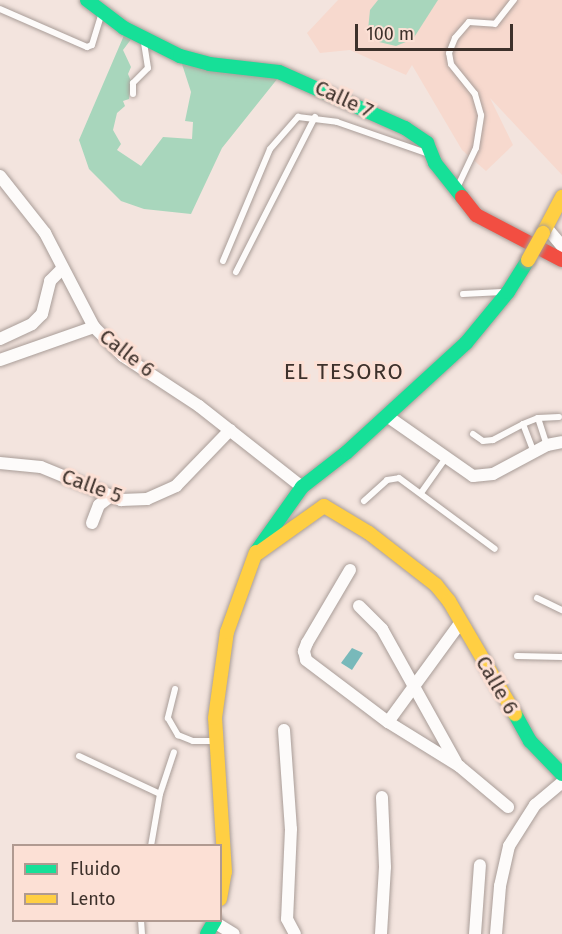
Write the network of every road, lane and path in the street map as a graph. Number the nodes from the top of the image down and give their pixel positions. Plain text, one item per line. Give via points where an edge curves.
1 (87, 0) edge
2 (514, 0) edge
3 (0, 9) edge
4 (102, 12) junction
5 (143, 39) junction
6 (133, 94) dead end
7 (315, 117) junction
8 (432, 156) junction
9 (0, 176) edge
10 (458, 187) junction
11 (562, 197) edge
12 (544, 230) junction
13 (562, 246) edge
14 (562, 260) edge
15 (222, 261) dead end
16 (62, 269) junction
17 (236, 272) dead end
18 (508, 292) junction
19 (463, 294) dead end
20 (94, 327) junction
21 (0, 339) edge
22 (0, 360) edge
23 (387, 416) junction
24 (538, 417) junction
25 (559, 417) dead end
26 (523, 424) junction
27 (230, 430) junction
28 (473, 434) dead end
29 (562, 442) edge
30 (548, 446) junction
31 (534, 453) junction
32 (444, 459) junction
33 (0, 463) edge
34 (303, 487) junction
35 (421, 493) junction
36 (111, 496) junction
37 (364, 501) dead end
38 (279, 516) junction
39 (92, 523) dead end
40 (295, 526) junction
41 (495, 549) dead end
42 (254, 555) junction
43 (350, 570) dead end
44 (537, 598) dead end
45 (359, 606) dead end
46 (562, 610) edge
47 (461, 622) junction
48 (517, 656) dead end
49 (562, 657) edge
50 (414, 688) junction
51 (175, 689) dead end
52 (388, 722) junction
53 (284, 730) dead end
54 (216, 741) junction
55 (174, 752) dead end
56 (79, 756) dead end
57 (459, 766) junction
58 (558, 771) edge
59 (562, 782) edge
60 (159, 795) junction
61 (381, 798) dead end
62 (508, 807) dead end
63 (151, 844) edge
64 (480, 865) dead end
65 (222, 888) edge
66 (212, 926) edge
67 (234, 934) edge
68 (295, 934) edge
69 (381, 934) edge
70 (475, 934) edge
71 (496, 934) edge

1 - 4 street, Calle 7
2 - 10 lane via 495,24 469,22 449,53 452,64 475,94 481,115 476,148
3 - 4 lane via 87,47 92,45
4 - 5 street, Calle 7
5 - 6 lane via 148,68 133,83
5 - 8 street, Calle 7 via 210,64 279,72 310,82 405,128 428,144
7 - 8 lane via 398,141
7 - 15 lane via 298,117 276,140
7 - 17 lane
8 - 10 street, Calle 7
9 - 16 street, Calle 6 via 45,232
10 - 14 street, Calle 7 via 477,214
11 - 12 street
12 - 13 street
12 - 18 street, bridge
16 - 20 street, Calle 6
16 - 21 street via 50,281 42,314 32,324
18 - 19 lane
18 - 23 street via 466,343
20 - 22 street
20 - 27 street, Calle 6 via 123,356
23 - 32 street
23 - 34 street
24 - 25 lane
24 - 26 lane
24 - 30 lane
26 - 28 lane via 493,440 483,441
26 - 31 lane
27 - 34 street, Calle 6
27 - 36 street, Calle 5 via 176,486 147,500
29 - 30 street
30 - 31 street
31 - 32 street via 483,477
32 - 35 lane
33 - 36 street, Calle 5 via 41,467
34 - 38 street
35 - 37 lane via 392,478
35 - 41 lane
36 - 39 street via 99,505
38 - 40 street via 285,526
38 - 42 street
40 - 42 street, Calle 6
40 - 47 street, Calle 6 via 318,508 338,511 436,585
42 - 54 street via 226,632 215,718
43 - 52 street via 303,651 311,667
44 - 46 lane
45 - 50 street via 382,629
47 - 50 street
47 - 58 street, Calle 6 via 513,713
48 - 49 lane
50 - 52 street
50 - 57 street
51 - 54 lane via 168,718 178,735 193,741
52 - 57 street
53 - 68 street via 291,829 287,920
54 - 65 street via 225,872
55 - 60 lane
56 - 60 lane
57 - 62 street
59 - 71 street via 535,805 509,846 500,886
60 - 63 lane
61 - 69 street via 385,867
64 - 70 street
66 - 67 street

